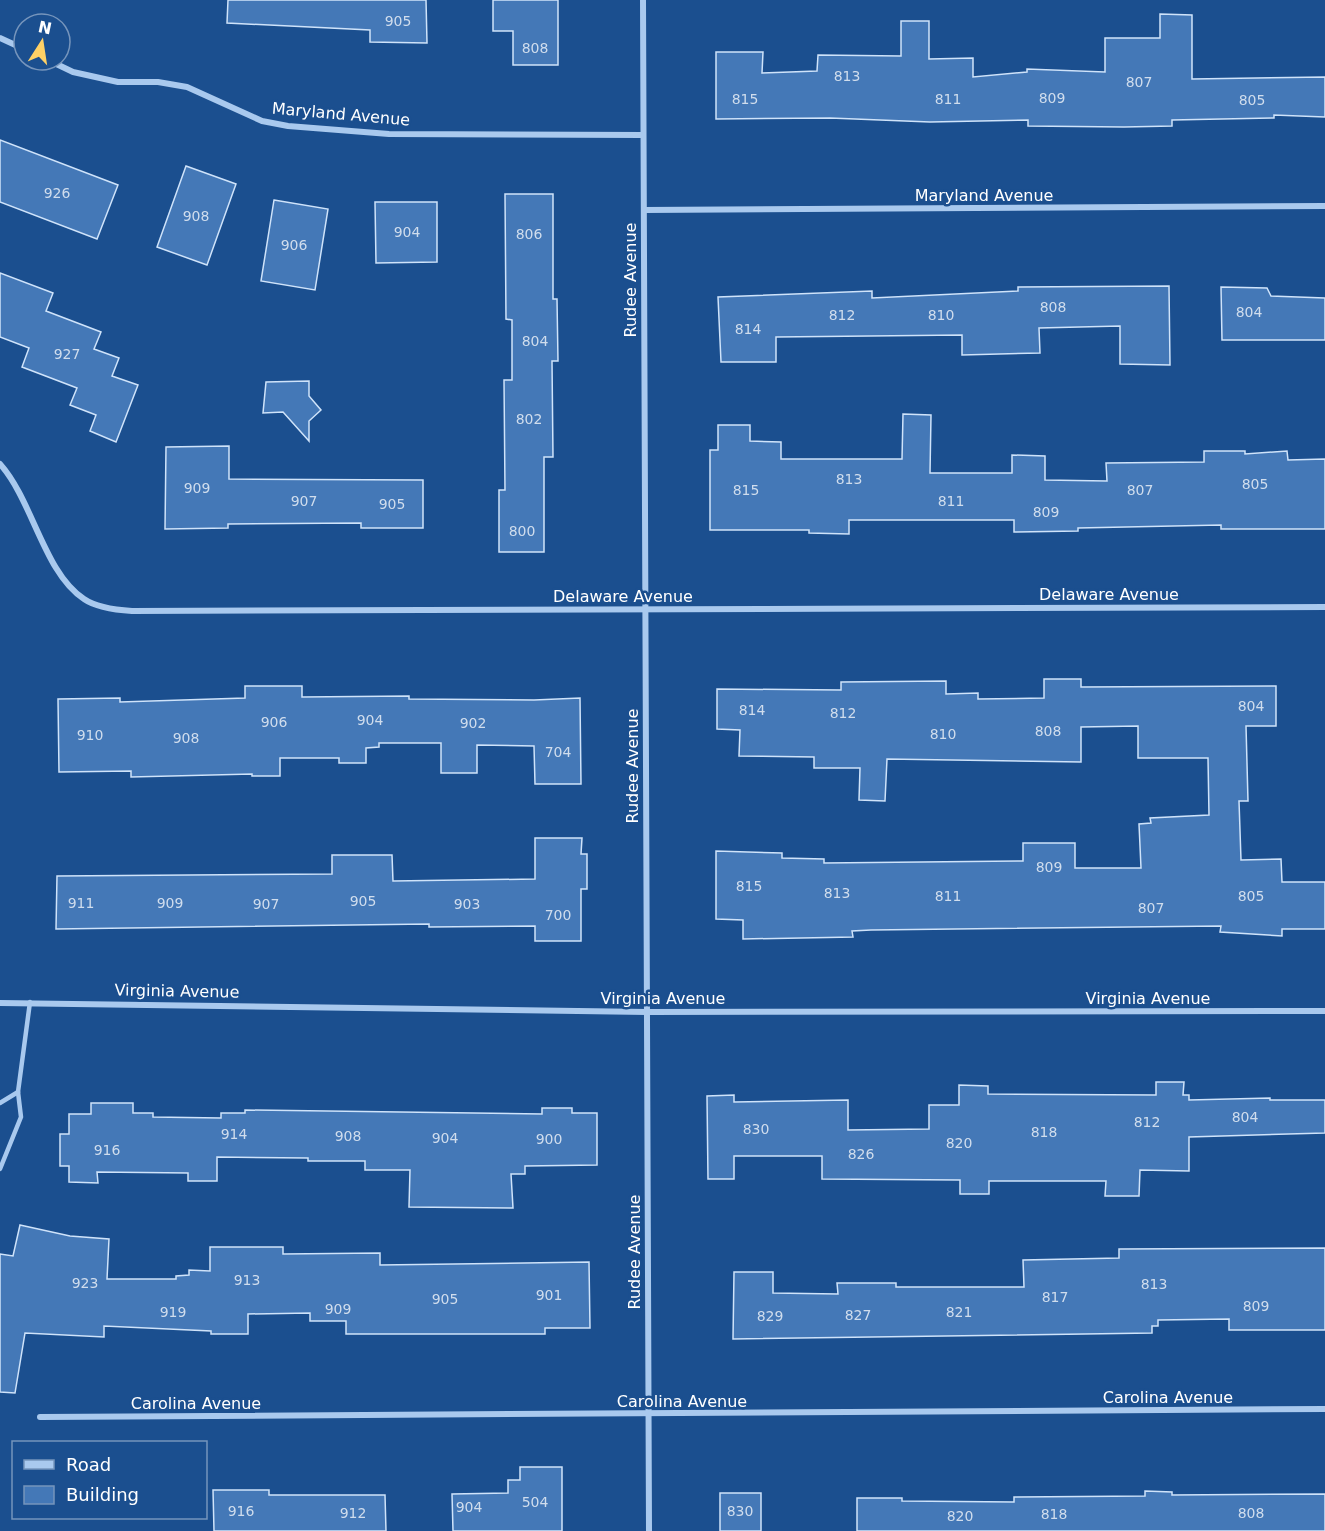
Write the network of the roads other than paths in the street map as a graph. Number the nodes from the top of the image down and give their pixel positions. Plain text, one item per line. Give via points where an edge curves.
1 (643, 0) edge
2 (72, 72) edge
3 (643, 135) junction
4 (1325, 206) edge
5 (644, 210) junction
6 (0, 464) edge
7 (1325, 607) edge
8 (645, 609) junction
9 (30, 1002) junction
10 (0, 1003) edge
11 (1325, 1011) edge
12 (647, 1012) junction
13 (18, 1092) junction
14 (0, 1103) edge
15 (0, 1169) edge
16 (1325, 1409) edge
17 (648, 1415) junction
18 (40, 1417) dead end
19 (649, 1531) edge

1 - 3 street, Rudee Avenue
2 - 3 street, Maryland Avenue via 118,82 187,87 262,121 288,126 389,135
3 - 5 street, Rudee Avenue
4 - 5 street, Maryland Avenue
5 - 8 street, Rudee Avenue
6 - 8 street, Delaware Avenue via 15,480 61,577 84,599 111,609
7 - 8 street, Delaware Avenue
8 - 12 street, Rudee Avenue
9 - 10 street, Virginia Avenue
9 - 12 street, Virginia Avenue
9 - 13 lane
11 - 12 street, Virginia Avenue
12 - 17 street, Rudee Avenue
13 - 14 lane
13 - 15 lane via 21,1117
16 - 17 street, Carolina Avenue
17 - 18 street, Carolina Avenue
17 - 19 street, Rudee Avenue

